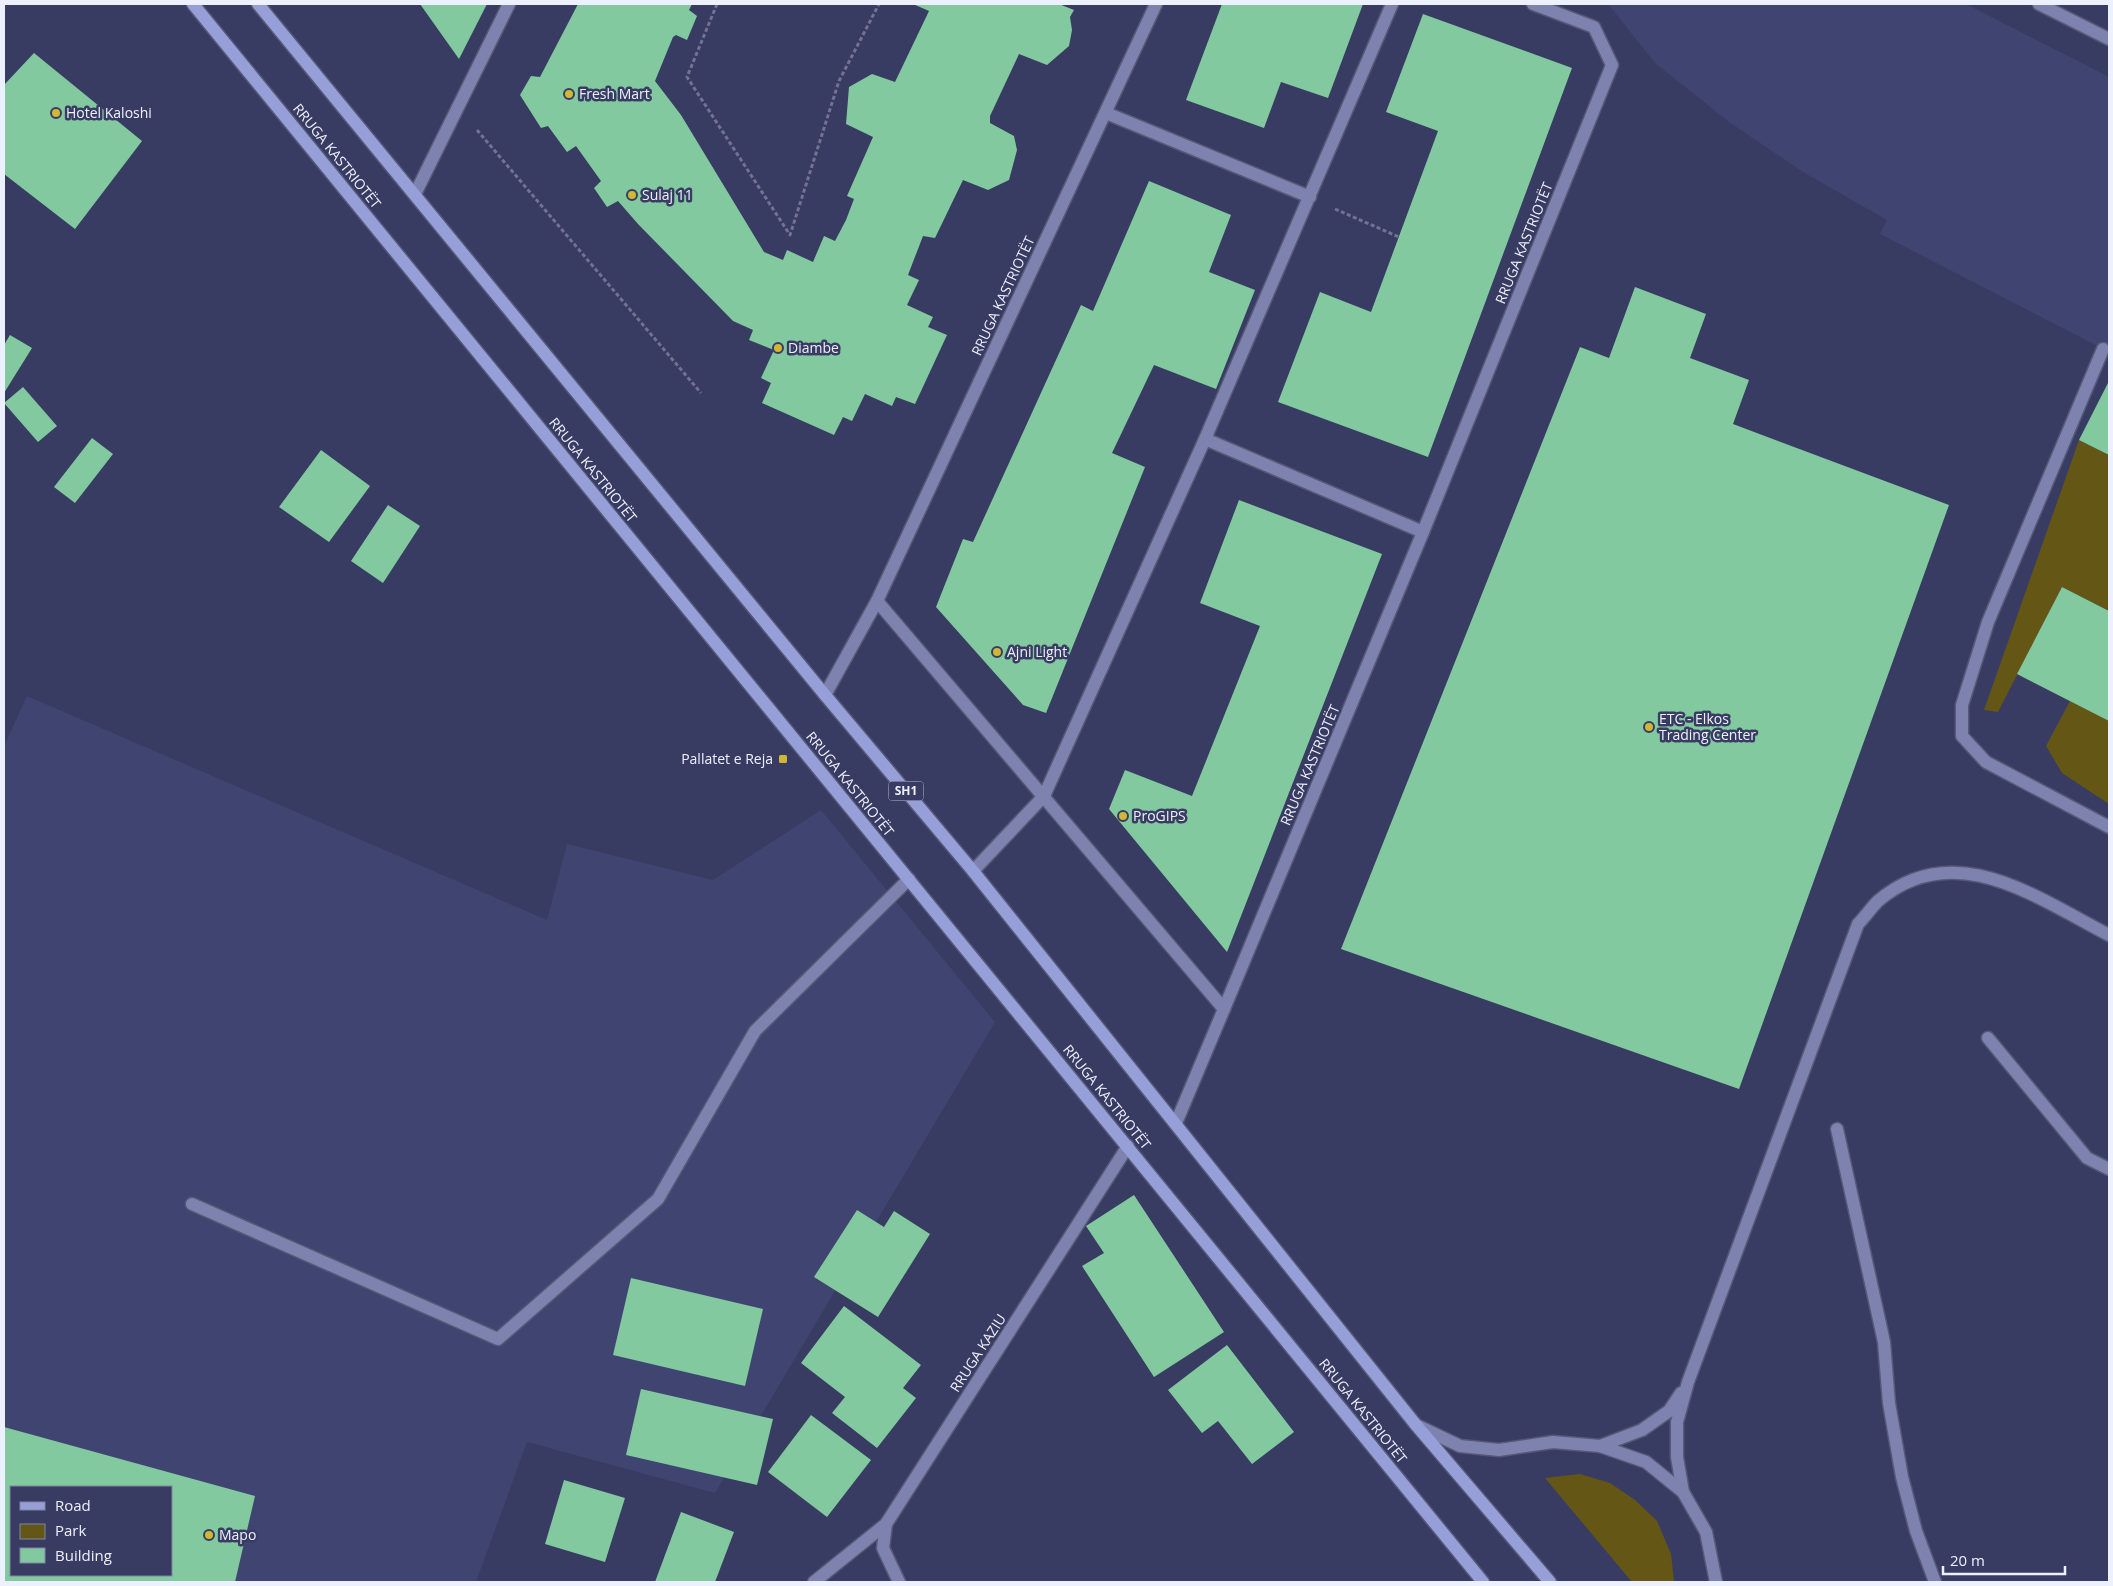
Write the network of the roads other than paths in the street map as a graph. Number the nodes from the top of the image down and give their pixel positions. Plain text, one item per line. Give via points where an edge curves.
1 (193, 4) edge
2 (258, 4) edge
3 (508, 4) edge
4 (1156, 4) edge
5 (1392, 4) edge
6 (1533, 4) edge
7 (2039, 4) edge
8 (2109, 39) edge
9 (1106, 113) junction
10 (415, 194) junction
11 (1310, 197) junction
12 (2103, 349) dead end
13 (1205, 439) junction
14 (1423, 532) junction
15 (877, 601) junction
16 (826, 695) junction
17 (1044, 796) junction
18 (2109, 827) edge
19 (973, 871) junction
20 (908, 879) junction
21 (2109, 936) edge
22 (1224, 1009) junction
23 (1988, 1038) dead end
24 (1176, 1123) junction
25 (1838, 1129) dead end
26 (1128, 1146) junction
27 (2109, 1169) edge
28 (192, 1204) dead end
29 (1688, 1382) junction
30 (1416, 1425) junction
31 (1600, 1446) junction
32 (1683, 1492) junction
33 (886, 1524) junction
34 (814, 1582) edge
35 (899, 1582) edge
36 (1483, 1582) edge
37 (1550, 1582) edge
38 (1716, 1582) edge
39 (1935, 1582) edge

1 - 20 main road, RRUGA KASTRIOTËT
2 - 10 main road, SH1
3 - 10 street
4 - 9 street, RRUGA KASTRIOTËT
5 - 11 street
6 - 14 street, RRUGA KASTRIOTËT via 1594,27 1612,66
7 - 8 street
9 - 11 street
9 - 15 street, RRUGA KASTRIOTËT
10 - 16 main road, SH1
11 - 13 street
12 - 18 street via 1988,622 1962,705 1962,736 1986,762
13 - 14 street
13 - 17 street
14 - 22 street, RRUGA KASTRIOTËT
15 - 16 street, RRUGA KASTRIOTËT
15 - 17 street
16 - 19 main road, SH1
17 - 19 street
17 - 22 street
19 - 24 main road, SH1
20 - 26 main road, RRUGA KASTRIOTËT
20 - 28 street via 755,1031 658,1199 498,1339
21 - 29 street via 2025,891 1967,872 1938,872 1906,883 1878,901 1858,924
22 - 24 street, RRUGA KASTRIOTËT
23 - 27 street via 2087,1158
24 - 30 main road, SH1
25 - 39 street via 1884,1342 1889,1403 1902,1477 1916,1531
26 - 33 street, RRUGA KAZIU
26 - 36 main road, RRUGA KASTRIOTËT
29 - 31 street via 1669,1411 1642,1430
29 - 32 street via 1677,1422 1677,1457
30 - 31 street via 1460,1446 1499,1450 1553,1442
30 - 37 main road, SH1
31 - 32 street via 1646,1462
32 - 38 street via 1706,1532
33 - 34 street
33 - 35 street, RRUGA KAZIU via 882,1548

